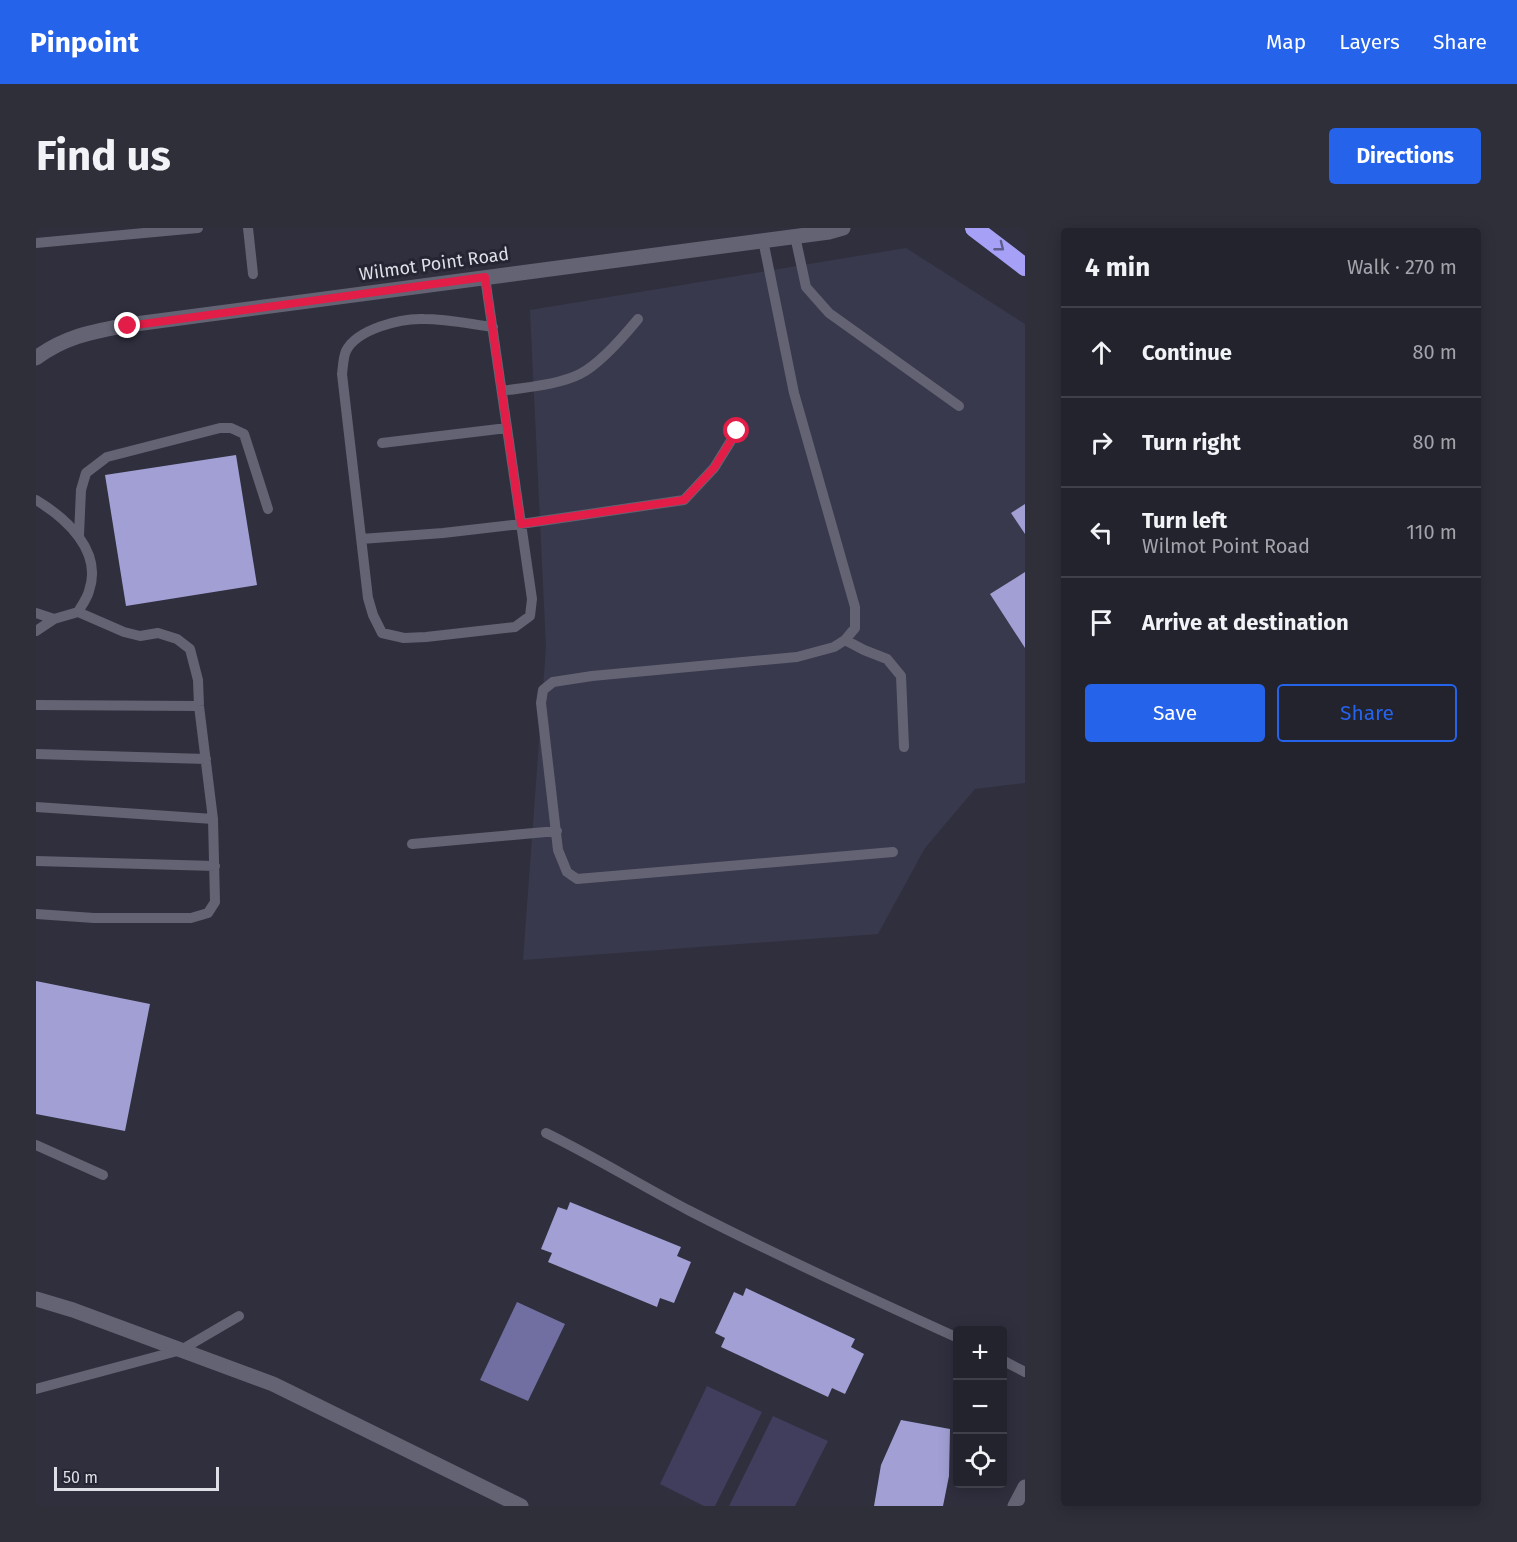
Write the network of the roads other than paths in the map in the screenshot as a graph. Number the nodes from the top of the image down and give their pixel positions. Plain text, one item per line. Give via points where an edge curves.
1 (198, 228) edge
2 (248, 228) edge
3 (843, 228) edge
4 (974, 228) edge
5 (795, 236) junction
6 (763, 240) junction
7 (36, 243) edge
8 (1025, 267) edge
9 (253, 274) dead end
10 (485, 277) junction
11 (638, 318) dead end
12 (493, 327) junction
13 (36, 358) edge
14 (502, 391) junction
15 (959, 406) dead end
16 (507, 428) junction
17 (737, 431) dead end
18 (382, 443) dead end
19 (36, 500) edge
20 (268, 508) dead end
21 (521, 524) junction
22 (79, 535) junction
23 (361, 539) junction
24 (78, 612) junction
25 (36, 613) edge
26 (54, 619) junction
27 (36, 631) edge
28 (845, 640) junction
29 (36, 705) edge
30 (199, 706) junction
31 (904, 747) dead end
32 (36, 754) edge
33 (206, 759) junction
34 (36, 807) edge
35 (213, 819) junction
36 (557, 831) junction
37 (412, 844) dead end
38 (892, 852) dead end
39 (36, 861) edge
40 (215, 866) junction
41 (36, 914) edge
42 (546, 1133) dead end
43 (36, 1144) edge
44 (103, 1175) dead end
45 (36, 1299) edge
46 (239, 1316) dead end
47 (953, 1336) edge
48 (182, 1350) junction
49 (1007, 1363) edge
50 (1025, 1372) edge
51 (36, 1389) edge
52 (1025, 1487) edge
53 (520, 1506) edge
54 (1015, 1506) edge

1 - 7 lane
2 - 9 lane
3 - 5 street, Wilmot Point Road
4 -> 8 highway
5 - 6 street, Wilmot Point Road
5 - 15 lane via 806,287 829,313
6 - 10 street, Wilmot Point Road
6 - 28 lane via 794,393 855,607 855,628
10 - 12 lane
10 - 13 street, Wilmot Point Road via 83,333 52,346
11 - 14 lane via 624,336 581,374
12 - 14 lane
12 - 23 lane via 422,318 404,320 358,337 346,351 342,374
14 - 16 lane
16 - 18 lane
16 - 21 lane
17 - 21 lane via 714,468 684,500
19 - 22 lane
20 - 22 lane via 244,434 220,428 107,458 86,473 81,490
21 - 23 lane
21 - 23 lane via 532,599 530,616 514,627 426,637 382,633 368,597
22 - 24 lane via 92,567 90,591
24 - 26 lane
24 - 30 lane via 124,632 140,636 159,633 190,649 198,680
25 - 26 lane
26 - 27 lane
28 - 31 lane via 887,659 901,676
28 - 36 lane via 797,657 553,682 543,690 541,703
29 - 30 lane
30 - 33 lane
32 - 33 lane
33 - 35 lane
34 - 35 lane
35 - 40 lane
36 - 37 lane
36 - 38 lane via 558,850 567,872 577,879
39 - 40 lane
40 - 41 lane via 215,902 208,913 191,918
42 - 47 lane via 773,1252
43 - 44 lane
45 - 48 street
46 - 48 lane
48 - 51 lane
48 - 53 street via 273,1384
49 - 50 lane
52 - 54 street

